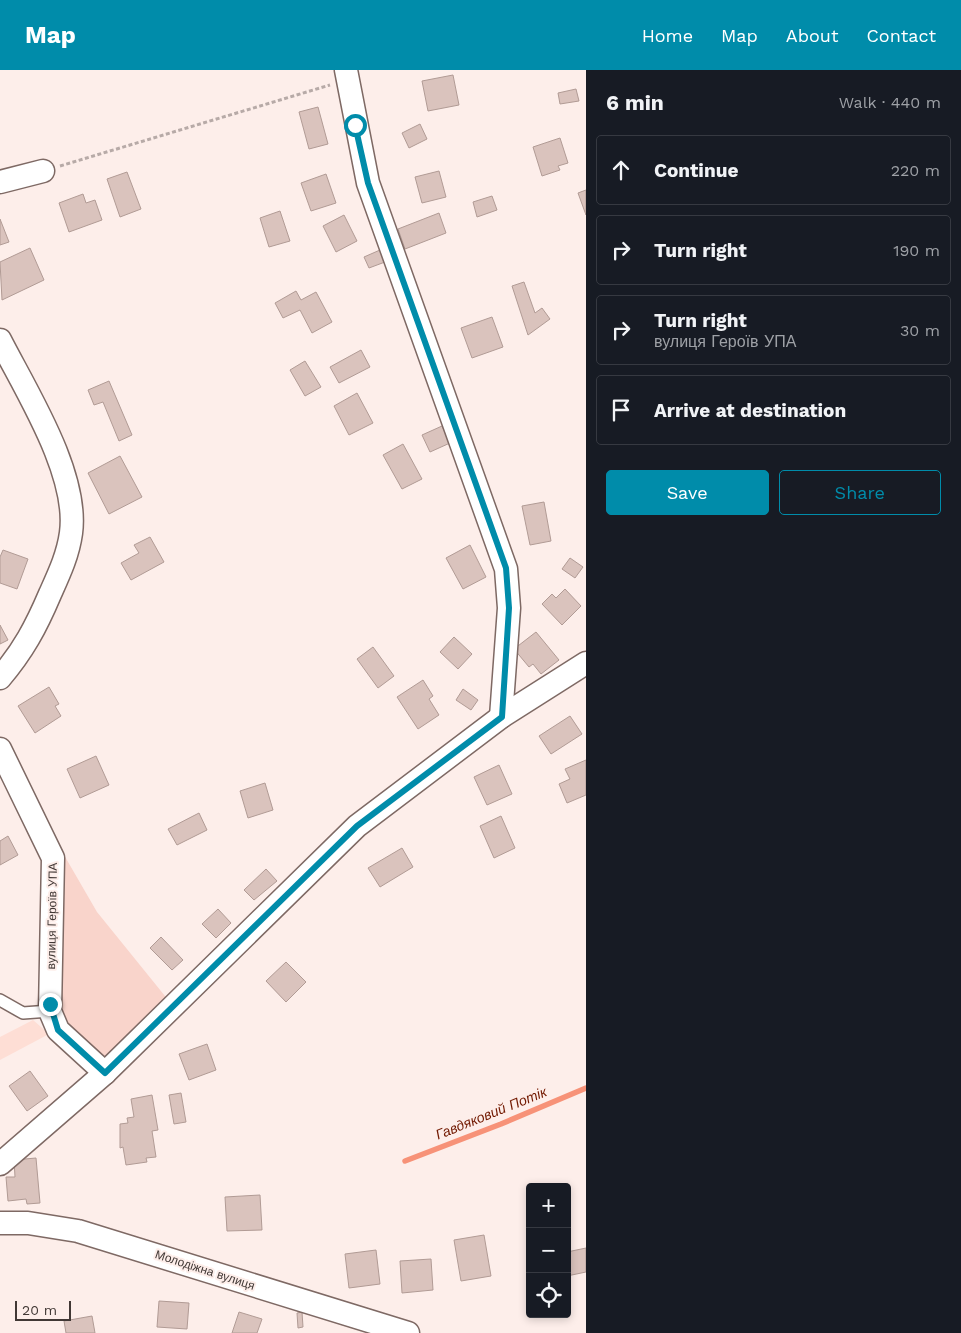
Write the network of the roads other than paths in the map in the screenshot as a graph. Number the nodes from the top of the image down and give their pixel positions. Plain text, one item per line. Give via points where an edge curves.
1 (341, 76) edge
2 (43, 171) road end
3 (0, 182) edge
4 (0, 340) edge
5 (586, 663) edge
6 (0, 678) edge
7 (502, 717) junction
8 (0, 749) edge
9 (0, 1000) edge
10 (50, 1011) junction
11 (105, 1073) junction
12 (0, 1164) edge
13 (0, 1223) edge
14 (408, 1333) edge

1 - 7 street via 368,183 506,568 509,608
2 - 3 street
4 - 6 street via 46,430 65,475 71,506 64,561 34,632 21,654
5 - 7 street
7 - 11 street via 357,826
8 - 10 street, вулиця Героїв УПА via 53,858
9 - 10 lane via 23,1013
10 - 11 street, вулиця Героїв УПА via 58,1030
11 - 12 street
13 - 14 street, Молодіжна вулиця via 28,1223 78,1231

